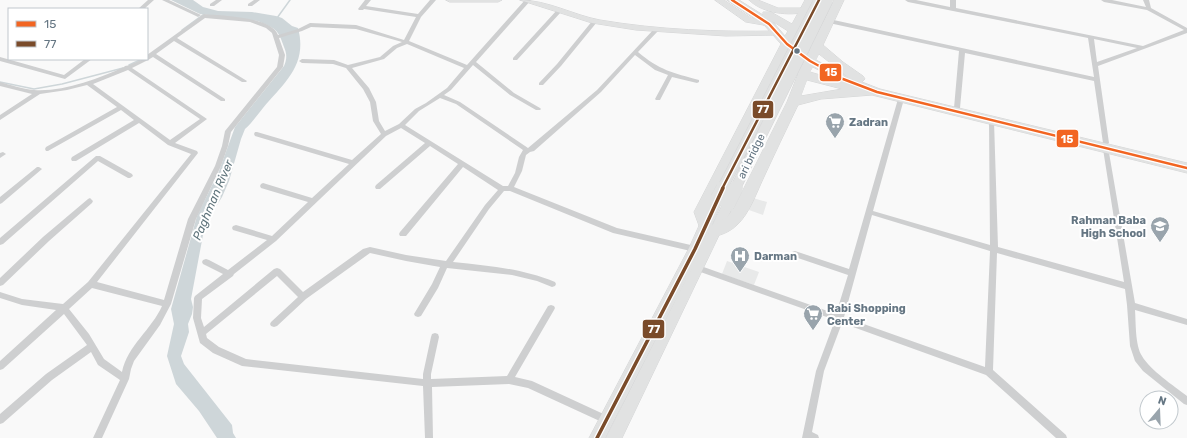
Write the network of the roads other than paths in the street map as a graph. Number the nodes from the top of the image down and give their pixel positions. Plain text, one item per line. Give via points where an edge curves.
1 (151, 0) edge
2 (165, 0) edge
3 (219, 0) edge
4 (257, 0) edge
5 (368, 0) edge
6 (433, 0) edge
7 (450, 0) edge
8 (498, 0) edge
9 (527, 0) edge
10 (719, 0) edge
11 (732, 0) edge
12 (745, 0) edge
13 (753, 0) edge
14 (810, 0) edge
15 (819, 0) edge
16 (828, 0) edge
17 (839, 0) edge
18 (908, 0) edge
19 (953, 0) edge
20 (1104, 0) edge
21 (1146, 0) edge
22 (212, 5) dead end
23 (250, 5) dead end
24 (142, 8) edge
25 (953, 9) junction
26 (1149, 9) junction
27 (804, 10) junction
28 (559, 11) junction
29 (198, 15) dead end
30 (419, 16) junction
31 (595, 21) junction
32 (829, 22) junction
33 (769, 24) junction
34 (656, 30) junction
35 (794, 30) junction
36 (1187, 31) edge
37 (778, 33) junction
38 (278, 36) junction
39 (1091, 37) junction
40 (174, 39) junction
41 (406, 42) junction
42 (817, 46) junction
43 (1142, 47) junction
44 (784, 49) junction
45 (962, 50) junction
46 (635, 52) junction
47 (154, 55) junction
48 (0, 58) edge
49 (148, 58) edge
50 (515, 59) dead end
51 (88, 60) edge
52 (144, 60) edge
53 (302, 61) dead end
54 (810, 61) junction
55 (474, 63) junction
56 (1096, 65) junction
57 (127, 67) junction
58 (348, 67) junction
59 (468, 68) junction
60 (804, 74) junction
61 (670, 76) junction
62 (1097, 80) junction
63 (244, 81) dead end
64 (697, 81) dead end
65 (88, 83) junction
66 (0, 84) edge
67 (541, 84) dead end
68 (39, 92) junction
69 (873, 92) junction
70 (440, 96) junction
71 (658, 99) dead end
72 (901, 99) junction
73 (223, 100) dead end
74 (793, 102) junction
75 (121, 107) junction
76 (957, 108) junction
77 (538, 109) dead end
78 (0, 118) edge
79 (139, 120) junction
80 (992, 122) junction
81 (401, 125) junction
82 (257, 134) dead end
83 (384, 134) junction
84 (170, 143) junction
85 (429, 143) junction
86 (1106, 146) junction
87 (48, 148) dead end
88 (527, 150) junction
89 (74, 159) dead end
90 (354, 163) junction
91 (1187, 163) edge
92 (462, 164) junction
93 (1187, 168) edge
94 (39, 169) dead end
95 (130, 176) dead end
96 (264, 186) dead end
97 (378, 187) dead end
98 (506, 188) junction
99 (0, 201) edge
100 (90, 201) dead end
101 (313, 201) junction
102 (722, 201) junction
103 (869, 212) junction
104 (236, 228) dead end
105 (710, 229) junction
106 (403, 234) dead end
107 (273, 239) junction
108 (0, 242) edge
109 (695, 249) junction
110 (994, 249) junction
111 (795, 254) dead end
112 (206, 262) dead end
113 (446, 264) junction
114 (698, 268) junction
115 (852, 273) junction
116 (230, 274) junction
117 (0, 283) edge
118 (91, 284) junction
119 (552, 284) dead end
120 (1127, 286) junction
121 (0, 295) edge
122 (303, 297) junction
123 (167, 304) junction
124 (1131, 305) junction
125 (64, 308) junction
126 (551, 308) dead end
127 (418, 314) dead end
128 (839, 319) junction
129 (1187, 322) edge
130 (274, 324) dead end
131 (202, 333) junction
132 (435, 337) dead end
133 (91, 347) junction
134 (647, 357) junction
135 (0, 366) edge
136 (989, 372) junction
137 (125, 379) junction
138 (509, 380) junction
139 (428, 383) junction
140 (1187, 401) edge
141 (0, 420) edge
142 (607, 420) junction
143 (809, 437) edge
144 (98, 438) edge
145 (428, 438) edge
146 (590, 438) edge
147 (597, 438) edge
148 (614, 438) edge
149 (1062, 438) edge

1 - 24 street
2 - 29 street
3 - 22 street
4 - 23 street
5 - 30 street via 362,8
6 - 30 street
7 - 8 street
9 - 28 street
9 - 55 street
10 - 33 street via 749,20
11 - 33 highway
12 - 35 highway
13 - 27 street via 781,12
14 - 27 highway
15 - 102 main road, bridge
16 - 102 main road, ari bridge, bridge
17 - 32 highway
18 - 25 street
19 - 25 street
20 - 26 street
21 - 26 street
25 - 39 street
26 - 36 street
27 - 35 highway
28 - 31 street
28 - 50 street
30 - 41 street
31 - 34 street
31 - 67 street via 560,65
32 - 42 highway
32 - 45 street
33 - 37 highway
34 - 37 street via 726,34
34 - 46 street
35 - 42 highway
35 - 44 highway
36 - 43 street
37 - 44 highway
38 - 40 street via 273,30 256,22 204,16
38 - 41 street via 300,30 310,24 356,27
38 - 123 street via 282,55 280,67 228,131 218,166 192,219
39 - 43 street
39 - 56 street
40 - 47 street
40 - 63 street
41 - 58 street via 382,58
41 - 59 street
42 - 54 highway
42 - 76 highway via 839,65 868,84
43 - 56 street
44 - 54 highway
44 - 60 highway
44 - 105 highway via 701,212
45 - 62 street
45 - 76 street
46 - 61 street via 659,71
46 - 88 street via 598,91 532,149
47 - 49 street
47 - 73 street
48 - 51 street via 65,77
52 - 57 street
53 - 58 street via 334,62
54 - 60 highway
54 - 69 highway
55 - 59 street
55 - 77 street via 512,94
56 - 62 street
57 - 65 street
57 - 84 street via 204,119
58 - 83 street via 366,88 376,122
59 - 70 street via 450,89
60 - 69 highway
60 - 74 highway
61 - 64 street
61 - 71 street
62 - 86 street
65 - 68 street
65 - 75 street
66 - 68 street
68 - 78 street
69 - 72 highway
69 - 74 highway via 832,93
70 - 81 street via 417,110
70 - 88 street via 458,103
72 - 80 highway
72 - 103 street
74 - 105 highway via 739,212 732,221
75 - 79 street
75 - 87 street
76 - 86 highway
79 - 84 street
79 - 89 street
80 - 86 highway
80 - 110 street
81 - 83 street
81 - 85 street
82 - 90 street
83 - 90 street
84 - 118 street via 195,153
85 - 92 street
85 - 97 street
86 - 91 highway
86 - 93 highway
86 - 120 street
88 - 98 street via 520,160 519,171
90 - 101 street
92 - 98 street
92 - 106 street
94 - 99 street
95 - 108 street via 98,158
96 - 101 street
98 - 109 street via 616,231
98 - 113 street via 487,207
100 - 117 street
101 - 107 street
102 - 105 main road
103 - 110 street
103 - 115 street
104 - 107 street
105 - 109 main road
105 - 114 main road
107 - 116 street
109 - 134 main road
110 - 120 street
110 - 136 street
111 - 115 street
112 - 116 street
113 - 119 street via 522,273
113 - 122 street via 370,250
113 - 127 street
114 - 128 street
114 - 134 main road
115 - 128 street
116 - 131 street via 198,298 197,318
118 - 123 street
118 - 125 street
120 - 124 street
121 - 125 street via 22,302
122 - 130 street
122 - 131 street via 278,271
123 - 137 street via 165,314 132,359
124 - 129 street
124 - 140 street via 1134,346 1138,358 1146,368
125 - 133 street
125 - 135 street
126 - 138 street
128 - 136 street
128 - 143 street via 820,371
131 - 139 street via 203,340 216,350 245,363
132 - 139 street via 427,374
133 - 137 street via 101,362
133 - 141 street via 50,377
134 - 142 main road
134 - 148 main road
136 - 149 street
137 - 144 street
138 - 139 street
138 - 142 street via 529,384
139 - 145 street
142 - 146 main road
142 - 147 main road

